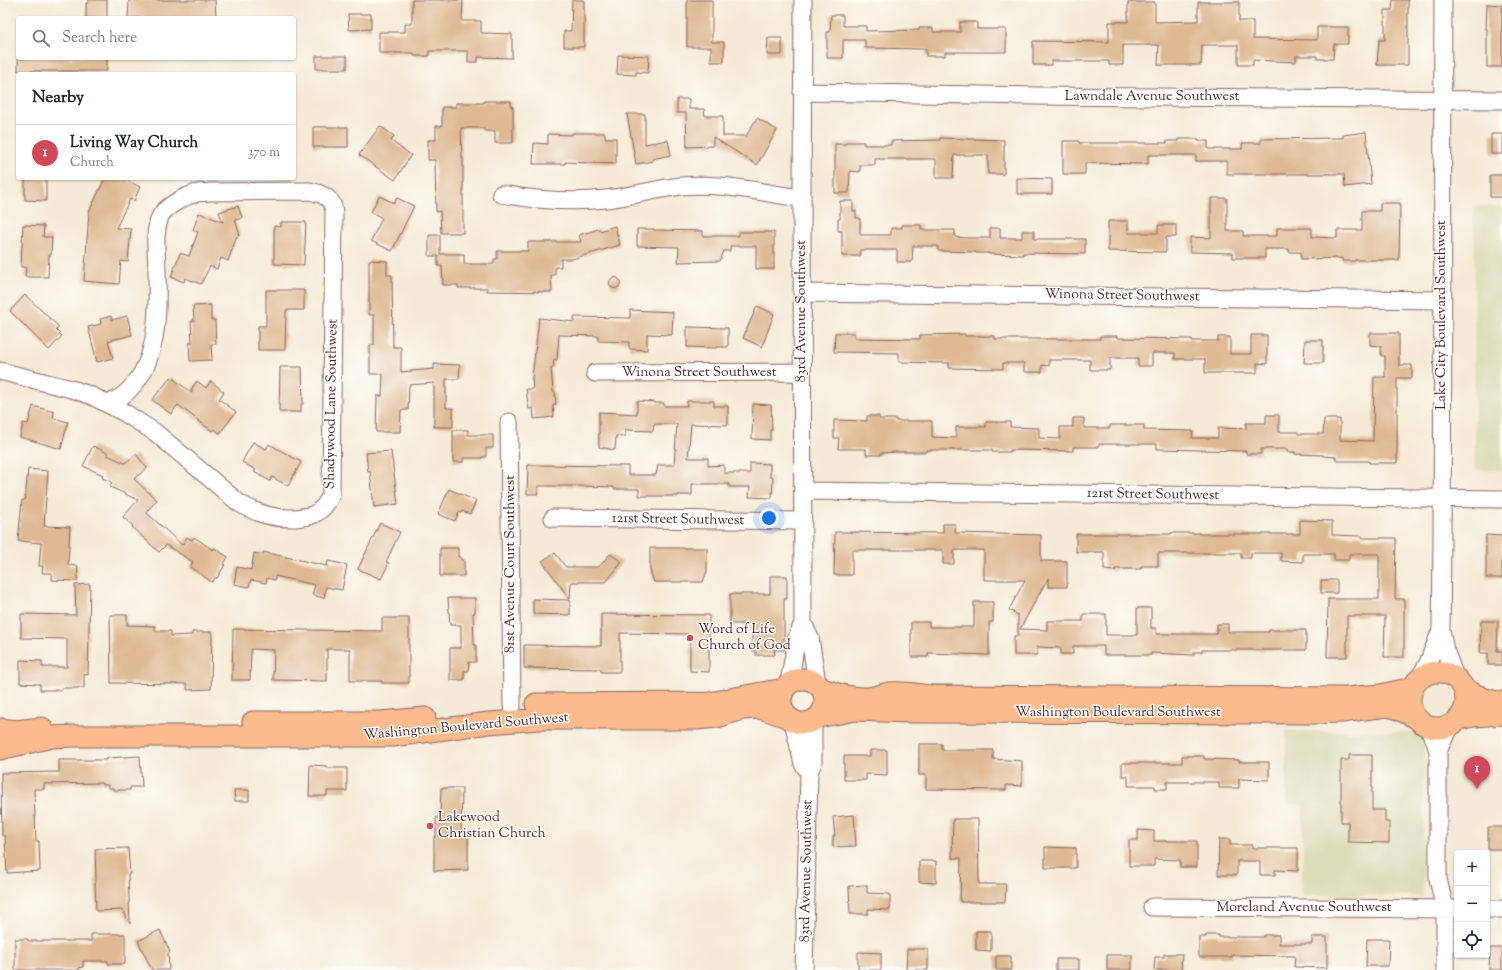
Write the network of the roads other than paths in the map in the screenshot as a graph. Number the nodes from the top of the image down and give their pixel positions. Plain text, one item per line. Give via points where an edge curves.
1 (803, 0) edge
2 (1443, 0) edge
3 (802, 92) junction
4 (1443, 99) junction
5 (1502, 100) edge
6 (501, 194) dead end
7 (802, 198) junction
8 (802, 293) junction
9 (1442, 300) junction
10 (0, 370) edge
11 (802, 372) junction
12 (595, 373) dead end
13 (109, 404) junction
14 (509, 422) dead end
15 (804, 491) junction
16 (1443, 498) junction
17 (1502, 499) edge
18 (553, 518) dead end
19 (803, 521) junction
20 (803, 623) junction
21 (1441, 630) junction
22 (1415, 684) junction
23 (1460, 684) junction
24 (786, 686) junction
25 (820, 686) junction
26 (1502, 702) edge
27 (512, 706) junction
28 (1502, 714) edge
29 (803, 719) junction
30 (1456, 721) junction
31 (1421, 722) junction
32 (0, 729) edge
33 (0, 749) edge
34 (1438, 751) junction
35 (1152, 907) dead end
36 (1451, 909) edge
37 (1490, 909) edge
38 (1502, 909) edge
39 (804, 970) edge
40 (1445, 970) edge

1 - 3 street, 83rd Avenue Southwest
2 - 4 street, Lake City Boulevard Southwest
3 - 4 street, Lawndale Avenue Southwest
3 - 7 street, 83rd Avenue Southwest
4 - 5 street, Lawndale Avenue Southwest
4 - 9 street, Lake City Boulevard Southwest
6 - 7 street via 537,200 581,200 606,199 682,186 714,186
7 - 8 street, 83rd Avenue Southwest
8 - 9 street, Winona Street Southwest
8 - 11 street, 83rd Avenue Southwest
9 - 16 street, Lake City Boulevard Southwest
10 - 13 street, Shadywood Lane Southwest via 75,390
11 - 12 street, Winona Street Southwest
11 - 15 street, 83rd Avenue Southwest
13 - 13 street, Shadywood Lane Southwest via 156,433 239,503 262,515 281,519 305,517 322,509 331,494 334,206 327,197 310,191 210,192 194,194 168,207 160,216 155,236 157,307 153,342 142,373 129,391
14 - 27 street, 81st Avenue Court Southwest
15 - 16 street, 121st Street Southwest
15 - 19 street, 83rd Avenue Southwest
16 - 17 street, 121st Street Southwest
16 - 21 street, Lake City Boulevard Southwest
18 - 19 street, 121st Street Southwest
19 - 20 street, 83rd Avenue Southwest
20 - 24 street, 83rd Avenue Southwest via 797,637
20 - 25 street, 83rd Avenue Southwest via 810,638
21 - 22 street, Lake City Boulevard Southwest via 1428,663
21 - 23 street, Lake City Boulevard Southwest via 1445,650
22 - 23 main road via 1425,675 1443,672 1451,675
22 - 25 main road, Washington Boulevard Southwest via 1381,695 1346,698 938,696 898,692 869,698 844,696
22 - 31 main road via 1409,696 1410,706
23 - 26 main road via 1487,700
23 - 30 main road via 1466,698 1465,708
24 - 25 main road via 796,679 803,678 811,679
24 - 27 main road, Washington Boulevard Southwest via 709,703
24 - 29 main road via 781,696 783,711
25 - 29 main road via 825,701 822,712
27 - 32 main road, Washington Boulevard Southwest via 381,722 99,722 67,723 22,730
28 - 30 main road via 1474,716
29 - 31 main road, Washington Boulevard Southwest via 856,710 1316,713 1387,706 1396,708
29 - 33 main road, Washington Boulevard Southwest via 761,708 742,709 717,717 696,719 539,719 392,736 52,737
29 - 39 street, 83rd Avenue Southwest via 804,764 809,772
30 - 31 main road via 1441,728
30 - 34 street
31 - 34 street via 1434,738
34 - 36 street via 1438,879
35 - 36 street, Moreland Avenue Southwest
36 - 40 street
37 - 38 street

